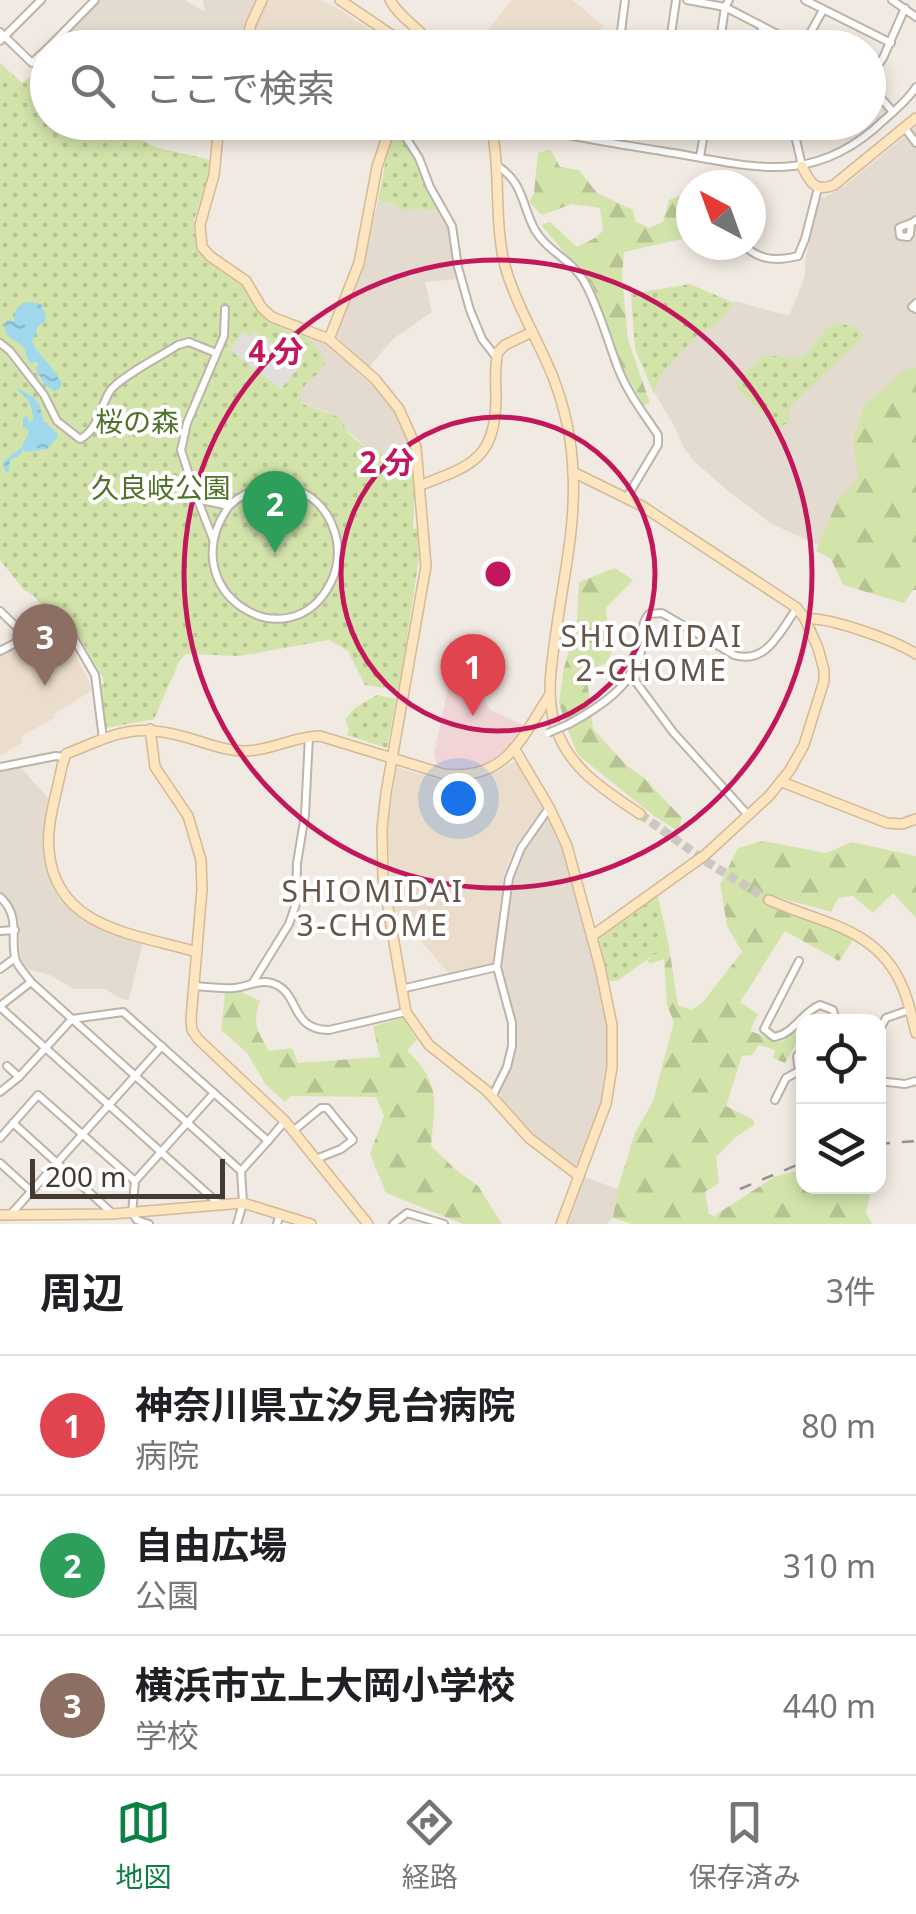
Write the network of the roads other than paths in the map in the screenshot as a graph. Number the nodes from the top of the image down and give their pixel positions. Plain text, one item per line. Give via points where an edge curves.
1 (41, 0) edge
2 (95, 0) edge
3 (262, 0) edge
4 (340, 0) edge
5 (390, 0) edge
6 (625, 0) edge
7 (676, 0) edge
8 (687, 0) edge
9 (804, 0) edge
10 (892, 0) edge
11 (727, 3) edge
12 (905, 8) junction
13 (824, 10) junction
14 (916, 16) edge
15 (762, 26) junction
16 (66, 30) edge
17 (250, 30) edge
18 (384, 30) edge
19 (419, 30) edge
20 (621, 30) edge
21 (672, 30) edge
22 (722, 30) edge
23 (761, 30) edge
24 (770, 30) edge
25 (813, 30) edge
26 (865, 30) edge
27 (2, 36) edge
28 (886, 41) edge
29 (891, 43) junction
30 (886, 53) edge
31 (30, 61) edge
32 (916, 87) edge
33 (886, 103) edge
34 (893, 112) junction
35 (886, 118) edge
36 (916, 118) edge
37 (904, 128) junction
38 (217, 140) edge
39 (387, 140) edge
40 (406, 140) edge
41 (493, 140) edge
42 (601, 140) edge
43 (703, 140) edge
44 (796, 140) edge
45 (862, 140) edge
46 (916, 143) edge
47 (700, 157) junction
48 (496, 165) junction
49 (802, 166) junction
50 (818, 188) junction
51 (766, 259) edge
52 (225, 309) dead end
53 (532, 332) junction
54 (329, 339) junction
55 (0, 343) edge
56 (216, 353) junction
57 (496, 357) junction
58 (573, 472) junction
59 (420, 486) junction
60 (627, 497) junction
61 (197, 499) junction
62 (229, 506) junction
63 (214, 540) junction
64 (797, 608) junction
65 (0, 611) edge
66 (805, 619) junction
67 (27, 637) junction
68 (0, 651) edge
69 (916, 654) edge
70 (630, 674) junction
71 (549, 696) junction
72 (150, 729) junction
73 (548, 733) dead end
74 (310, 736) junction
75 (103, 739) junction
76 (514, 748) junction
77 (393, 757) junction
78 (64, 758) junction
79 (0, 767) edge
80 (782, 782) junction
81 (550, 807) junction
82 (640, 814) tunnel mouth
83 (748, 815) junction
84 (916, 818) edge
85 (0, 897) edge
86 (769, 900) tunnel mouth
87 (15, 930) junction
88 (0, 931) edge
89 (592, 936) junction
90 (196, 952) junction
91 (15, 958) junction
92 (799, 961) dead end
93 (497, 967) junction
94 (0, 969) edge
95 (31, 982) junction
96 (252, 984) junction
97 (194, 986) junction
98 (401, 989) junction
99 (0, 1007) edge
100 (910, 1010) junction
101 (406, 1012) junction
102 (805, 1014) edge
103 (833, 1014) edge
104 (886, 1018) edge
105 (72, 1019) junction
106 (796, 1023) edge
107 (916, 1034) edge
108 (162, 1046) junction
109 (46, 1048) junction
110 (7, 1066) dead end
111 (796, 1073) edge
112 (135, 1076) junction
113 (20, 1077) junction
114 (916, 1081) edge
115 (886, 1082) edge
116 (0, 1092) edge
117 (214, 1094) junction
118 (492, 1097) junction
119 (775, 1100) dead end
120 (109, 1105) junction
121 (286, 1122) junction
122 (13, 1123) junction
123 (188, 1123) junction
124 (293, 1130) junction
125 (82, 1134) junction
126 (0, 1138) edge
127 (268, 1141) junction
128 (161, 1152) junction
129 (316, 1159) junction
130 (0, 1163) edge
131 (56, 1163) junction
132 (241, 1171) junction
133 (579, 1176) junction
134 (134, 1182) junction
135 (31, 1191) junction
136 (244, 1203) junction
137 (219, 1204) junction
138 (132, 1213) junction
139 (5, 1214) edge
140 (112, 1214) junction
141 (279, 1219) edge
142 (149, 1224) edge
143 (236, 1224) edge
144 (310, 1224) edge
145 (368, 1224) edge
146 (393, 1224) edge
147 (444, 1224) edge
148 (561, 1224) edge

1 - 27 street
2 - 16 street
3 - 17 street
4 - 18 street
5 - 19 street
6 - 20 street
7 - 21 street
8 - 11 street
9 - 13 street
10 - 12 street
11 - 15 street
11 - 22 street
12 - 14 street
12 - 29 street
13 - 25 street
13 - 26 street
15 - 23 street
15 - 24 street
27 - 31 street
28 - 29 street
29 - 30 street
32 - 34 street
33 - 34 street
34 - 35 street
36 - 37 street
37 - 46 street
37 - 50 street via 834,184
38 - 54 street via 200,224 202,247 246,282 272,317
39 - 54 street via 358,263
40 - 57 street via 452,226 470,310
41 - 48 street
42 - 47 street
43 - 47 street
44 - 49 street
45 - 49 street
47 - 49 street via 767,168
48 - 53 street via 500,241
48 - 60 street via 515,180 540,237 584,281 622,377 660,440
49 - 50 street
50 - 51 street via 798,256
52 - 56 street
53 - 57 street
53 - 58 street via 563,408
54 - 59 street via 399,409 416,447
55 - 56 street via 44,395 56,421 80,439 93,428 112,386 178,344
56 - 61 street via 182,450
57 - 59 street via 495,418 487,446 473,462
58 - 60 street
58 - 71 street
59 - 77 street via 426,566
60 - 64 street
61 - 62 street
61 - 63 street
62 - 63 street
62 - 63 street via 265,486 309,496 334,530 333,580 303,612 263,617 221,587
64 - 66 street
64 - 70 street via 766,650 747,658 653,612 643,622 642,650
65 - 67 street
66 - 69 street via 826,620
66 - 80 street via 824,681 804,745
67 - 68 street
67 - 75 street via 43,620 65,624 95,676
70 - 73 street, bridge via 604,702
70 - 83 street
71 - 76 street
71 - 82 street via 572,760
72 - 74 street via 244,751
72 - 75 street
72 - 90 street via 155,768 188,816 199,850
74 - 77 street
74 - 96 street via 296,904
75 - 78 street
76 - 77 street via 495,767 464,776
76 - 81 street
77 - 98 street via 382,862
78 - 79 street
78 - 90 street via 49,834 63,894 104,925
80 - 83 street
80 - 84 street via 887,823
81 - 89 street
81 - 93 street via 511,867
83 - 89 street via 696,862
85 - 87 street
86 - 100 street via 869,942 890,964
87 - 88 street
87 - 91 street
89 - 133 street via 612,1025 612,1067 601,1121
90 - 97 street
91 - 94 street
91 - 95 street
92 - 106 street via 764,1029 782,1036
93 - 98 street
93 - 118 street via 512,1034
95 - 99 street
95 - 105 street
96 - 97 street
96 - 101 street via 277,985 318,1030
97 - 121 street via 191,1019 198,1039
98 - 101 street
99 - 109 street
100 - 104 street
100 - 107 street
101 - 118 street via 429,1045
102 - 103 street via 820,1004
105 - 108 street via 123,1012
105 - 109 street
105 - 112 street
108 - 112 street
108 - 117 street
109 - 113 street
109 - 120 street
110 - 113 street
111 - 119 street
112 - 120 street
112 - 123 street
113 - 116 street
114 - 115 street
117 - 123 street
117 - 127 street
118 - 133 street via 529,1138
120 - 125 street
120 - 128 street
121 - 124 street
121 - 127 street
122 - 125 street via 38,1095
122 - 126 street
122 - 131 street
123 - 128 street
123 - 132 street
124 - 129 street
124 - 129 street via 327,1108 353,1140
125 - 131 street
125 - 134 street
127 - 132 street
128 - 134 street
128 - 137 street
129 - 145 street
130 - 135 street
131 - 135 street
131 - 140 street
132 - 136 street
133 - 148 street
134 - 138 street
135 - 139 street
136 - 137 street
136 - 141 street
136 - 143 street
137 - 138 street
138 - 140 street
138 - 142 street
139 - 140 street
141 - 144 street
146 - 147 street via 407,1213

